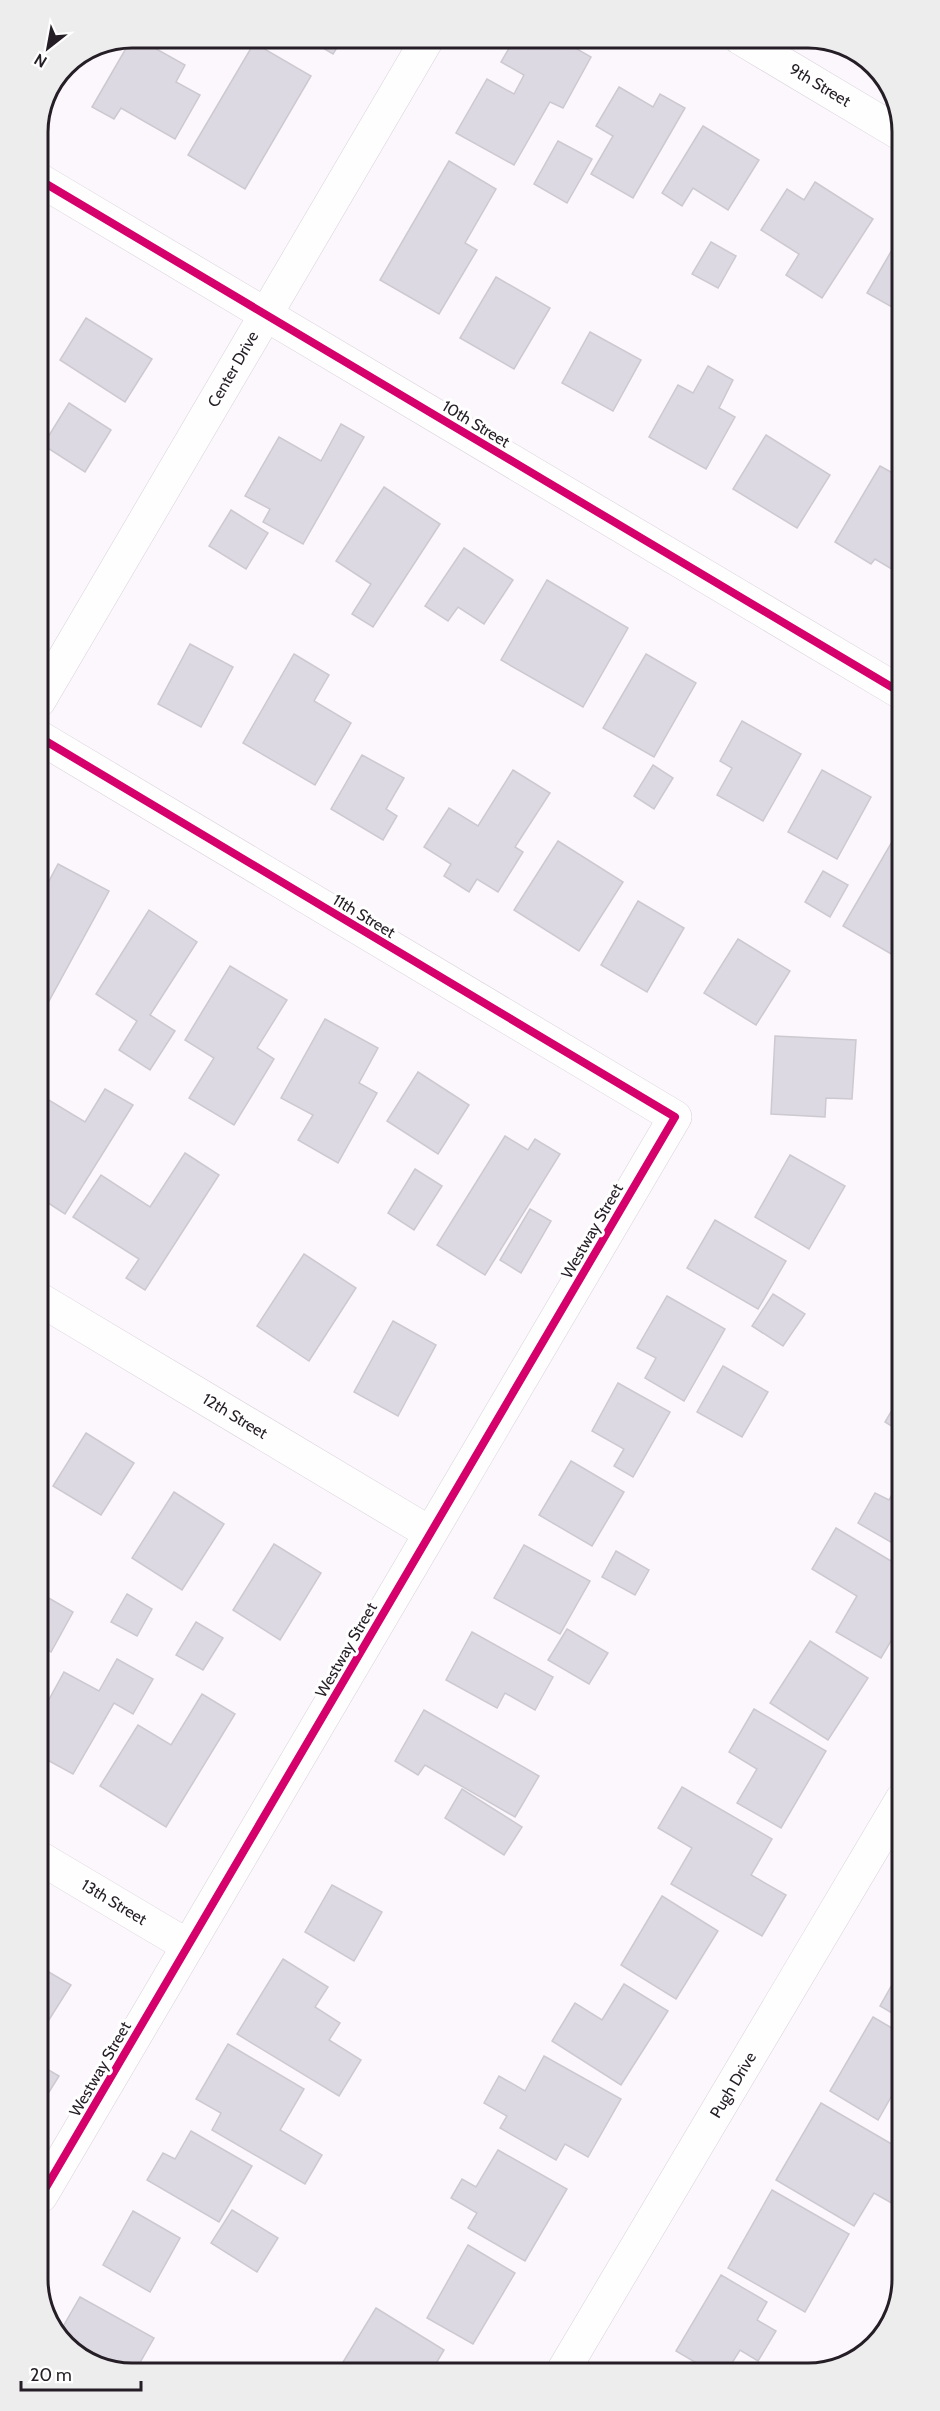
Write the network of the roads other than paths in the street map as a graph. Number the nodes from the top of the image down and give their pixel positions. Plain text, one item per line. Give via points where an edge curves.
1 (422, 48) edge
2 (757, 48) edge
3 (892, 129) edge
4 (48, 185) edge
5 (265, 315) junction
6 (48, 685) edge
7 (892, 687) edge
8 (48, 742) edge
9 (675, 1117) joint
10 (48, 1304) edge
11 (430, 1533) junction
12 (892, 1816) edge
13 (48, 1863) edge
14 (188, 1946) junction
15 (48, 2184) edge
16 (568, 2363) edge

1 - 5 street, Center Drive
2 - 3 street, 9th Street
4 - 5 street, 10th Street
5 - 6 street, Center Drive
5 - 7 street, 10th Street
8 - 9 street, 11th Street
9 - 11 street, Westway Street
10 - 11 street, 12th Street
11 - 14 street, Westway Street
12 - 16 street, Pugh Drive
13 - 14 street, 13th Street
14 - 15 street, Westway Street

